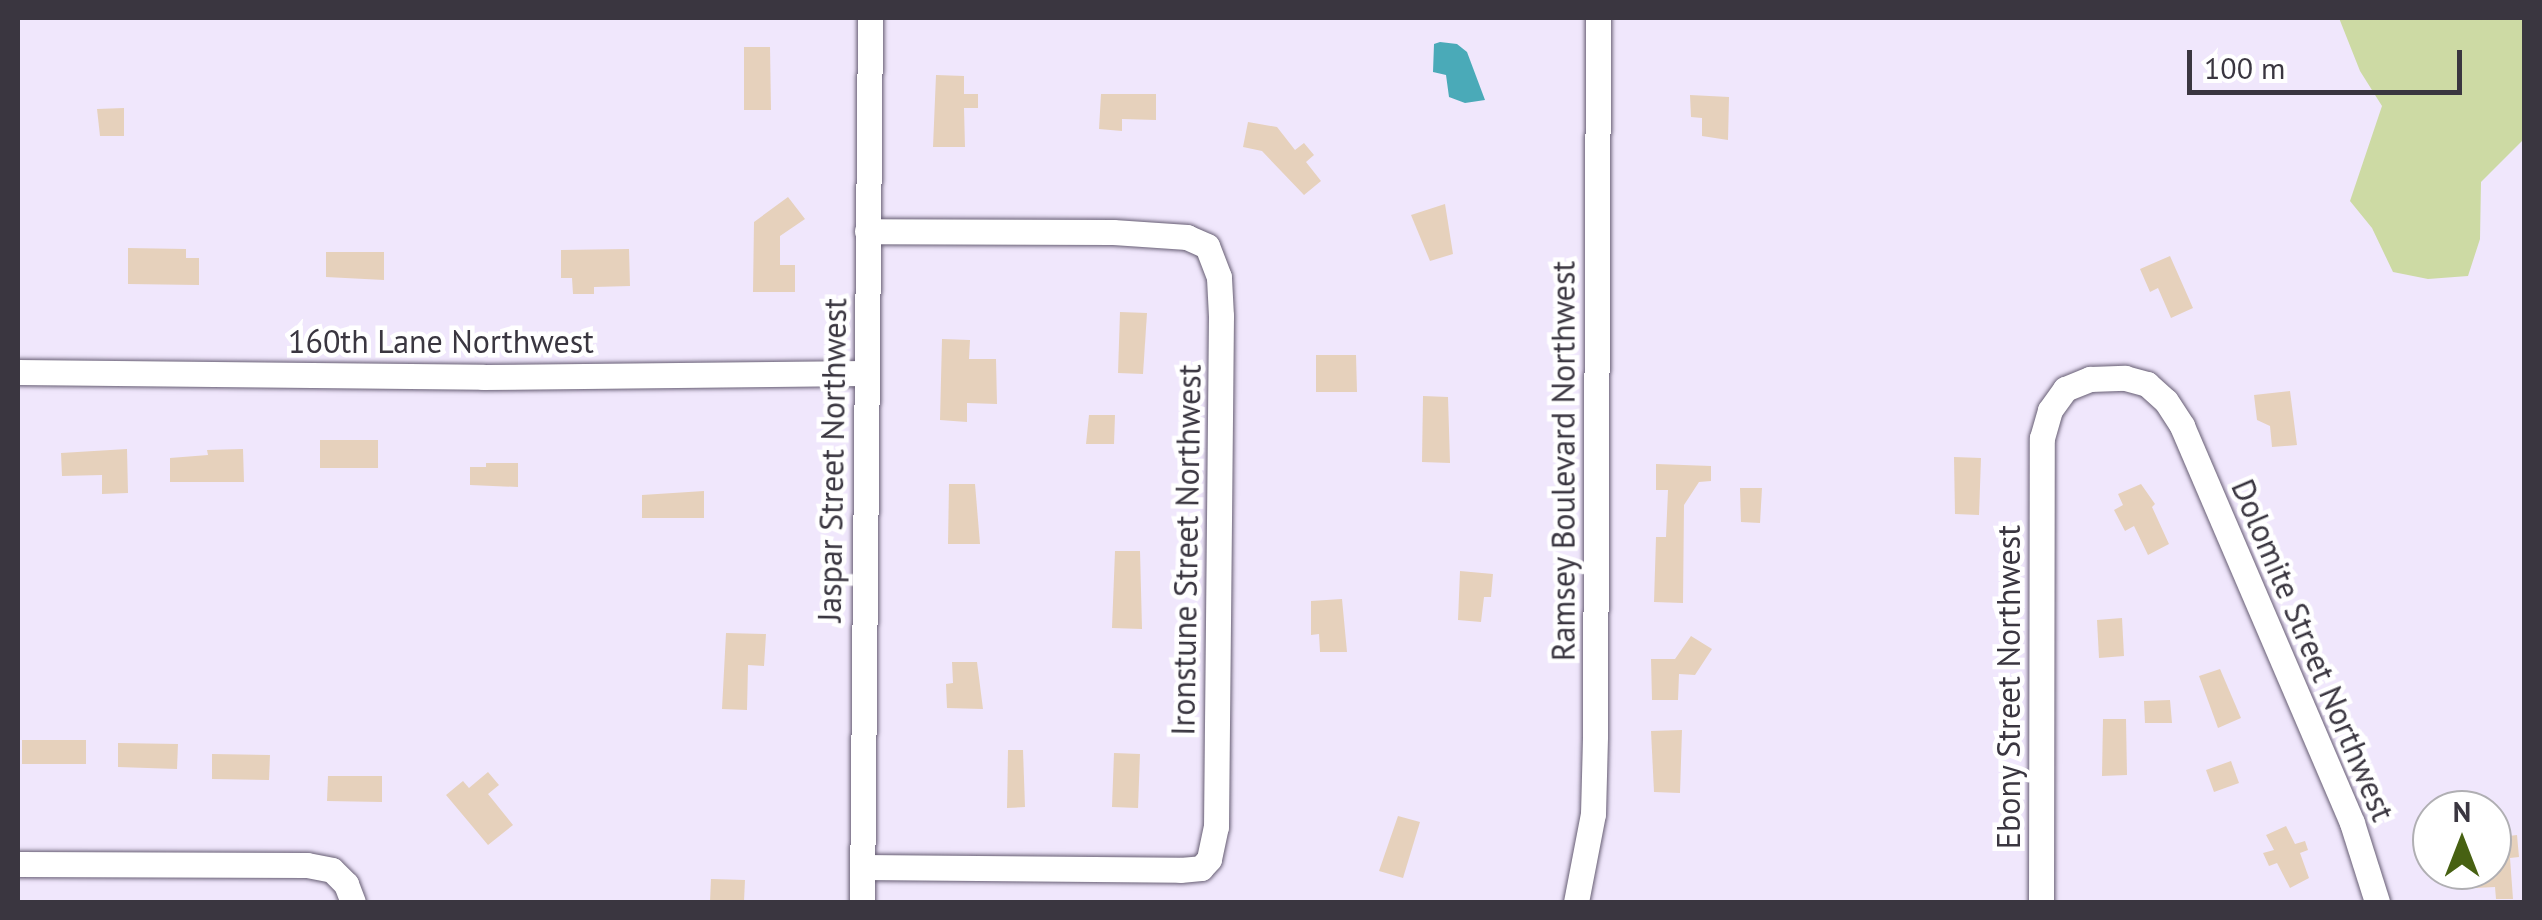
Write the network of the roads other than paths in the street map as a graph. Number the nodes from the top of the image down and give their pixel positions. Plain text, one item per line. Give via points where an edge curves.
1 (870, 18) edge
2 (1598, 18) edge
3 (867, 231) junction
4 (18, 372) edge
5 (865, 373) junction
6 (2040, 472) joint
7 (18, 864) edge
8 (863, 867) junction
9 (354, 902) edge
10 (862, 902) edge
11 (1576, 902) edge
12 (2040, 902) edge
13 (2377, 902) edge

1 - 3 street, Jaspar Street Northwest
2 - 11 street, Ramsey Boulevard Northwest via 1595,736 1593,814
3 - 5 street, Jaspar Street Northwest
3 - 8 street, Ironstune Street Northwest via 1188,237 1207,246 1220,277 1221,316 1215,847 1201,868 1180,870
4 - 5 street, 160th Lane Northwest
5 - 8 street, Jaspar Street Northwest
6 - 12 street, Ebony Street Northwest
6 - 13 street, Dolomite Street Northwest via 2050,410 2065,389 2090,378 2125,378 2147,384 2166,401 2352,822
7 - 9 street via 307,866 332,870
8 - 10 street, Jaspar Street Northwest

